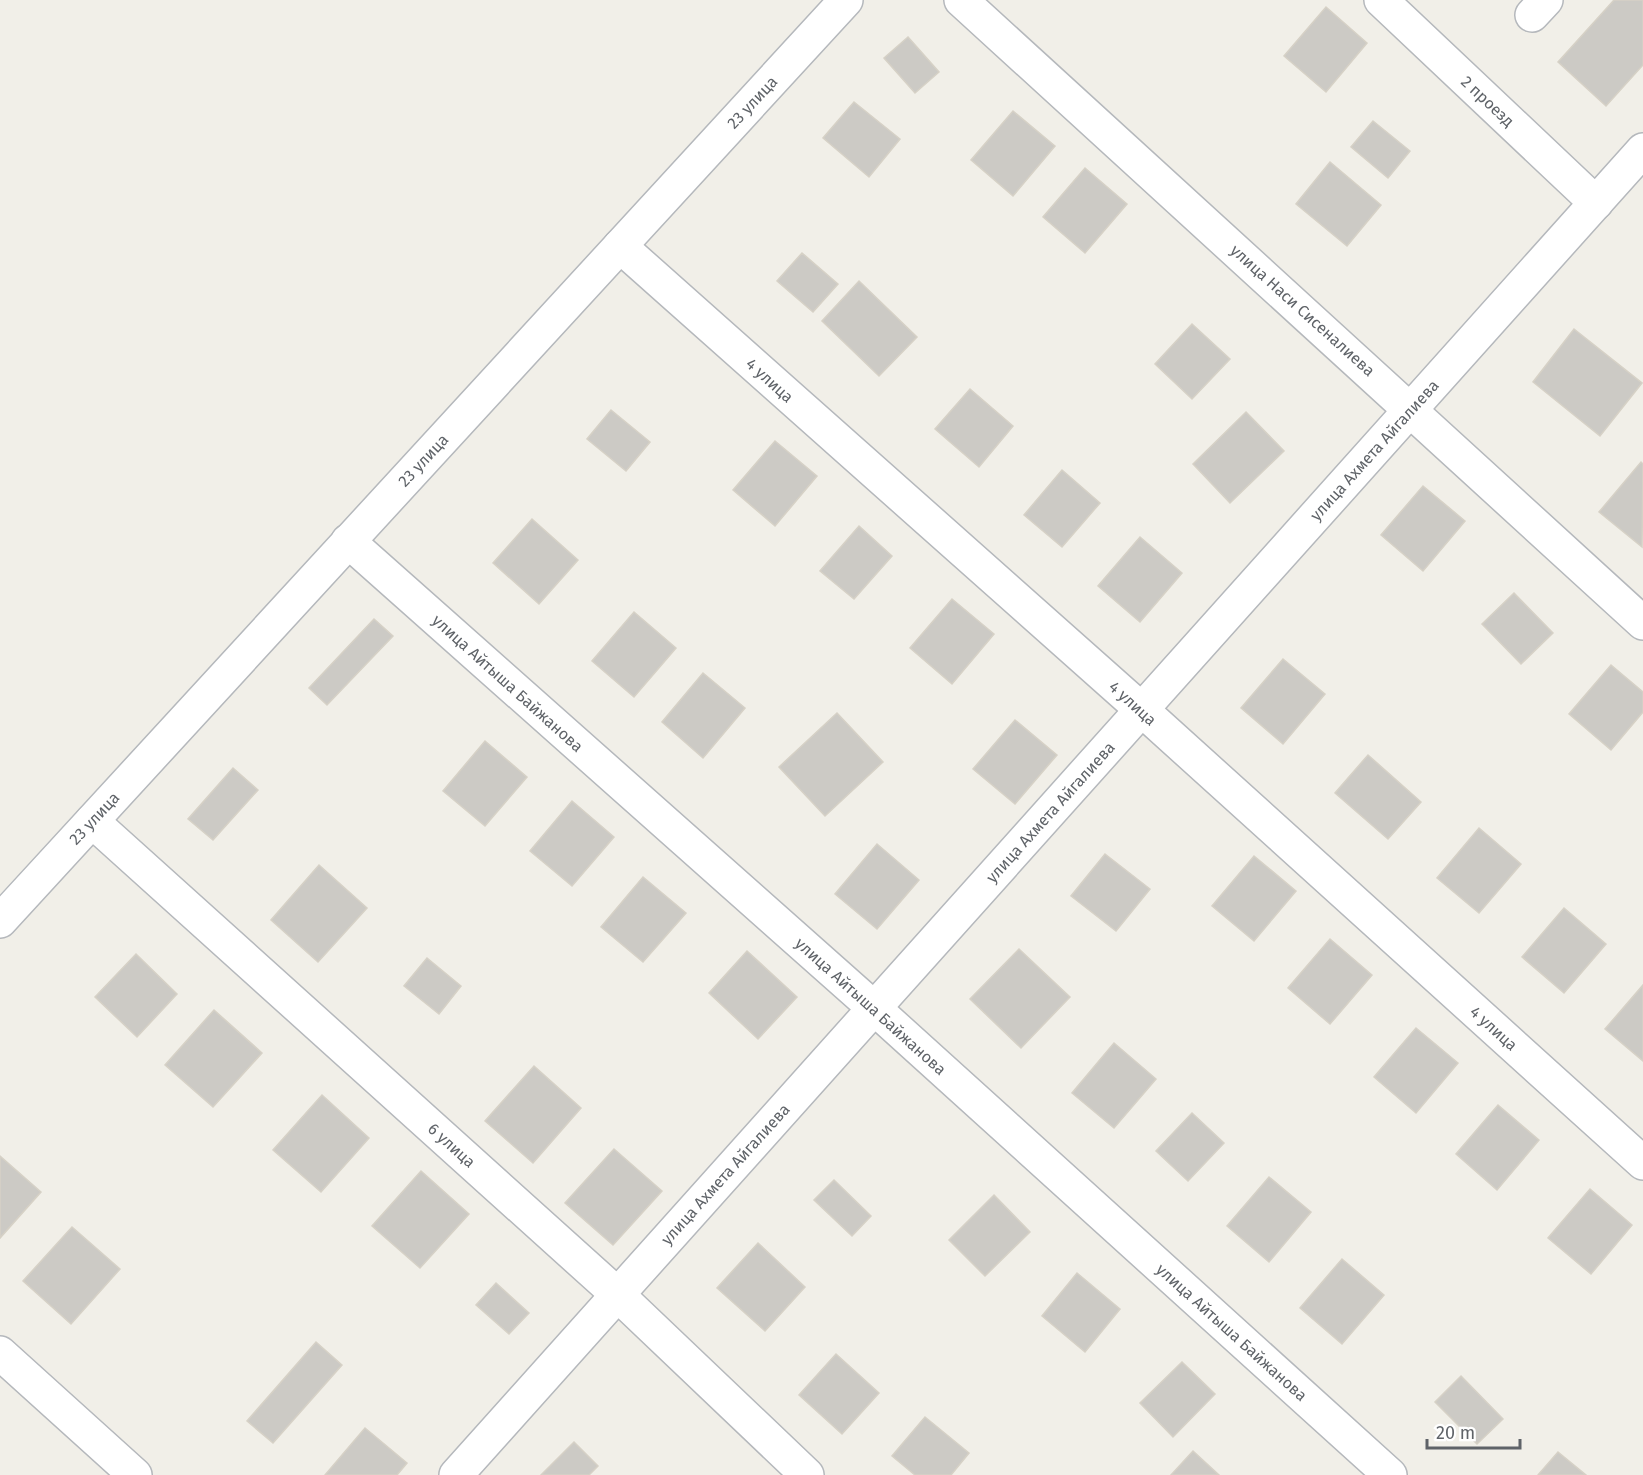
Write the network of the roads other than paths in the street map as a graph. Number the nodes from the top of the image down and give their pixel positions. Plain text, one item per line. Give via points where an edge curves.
1 (846, 0) edge
2 (961, 0) edge
3 (1381, 0) edge
4 (1643, 150) edge
5 (1596, 203) junction
6 (620, 246) junction
7 (1411, 409) junction
8 (348, 541) junction
9 (1643, 622) edge
10 (1142, 710) junction
11 (92, 820) junction
12 (0, 921) edge
13 (874, 1008) junction
14 (1643, 1163) edge
15 (618, 1295) junction
16 (5, 1367) edge
17 (135, 1475) edge
18 (456, 1475) edge
19 (807, 1475) edge
20 (1390, 1475) edge

1 - 6 street, 23 улица
2 - 7 street, улица Наси Сисеналиева
3 - 5 street, 2 проезд
4 - 5 street, улица Ахмета Айгалиева
5 - 7 street, улица Ахмета Айгалиева
6 - 8 street, 23 улица
6 - 10 street, 4 улица
7 - 9 street, улица Наси Сисеналиева
7 - 10 street, улица Ахмета Айгалиева
8 - 11 street, 23 улица
8 - 13 street, улица Айтыша Байжанова
10 - 13 street, улица Ахмета Айгалиева
10 - 14 street, 4 улица
11 - 12 street, 23 улица
11 - 15 street, 6 улица
13 - 15 street, улица Ахмета Айгалиева
13 - 20 street, улица Айтыша Байжанова
15 - 18 street, улица Ахмета Айгалиева
15 - 19 street, 6 улица
16 - 17 street

